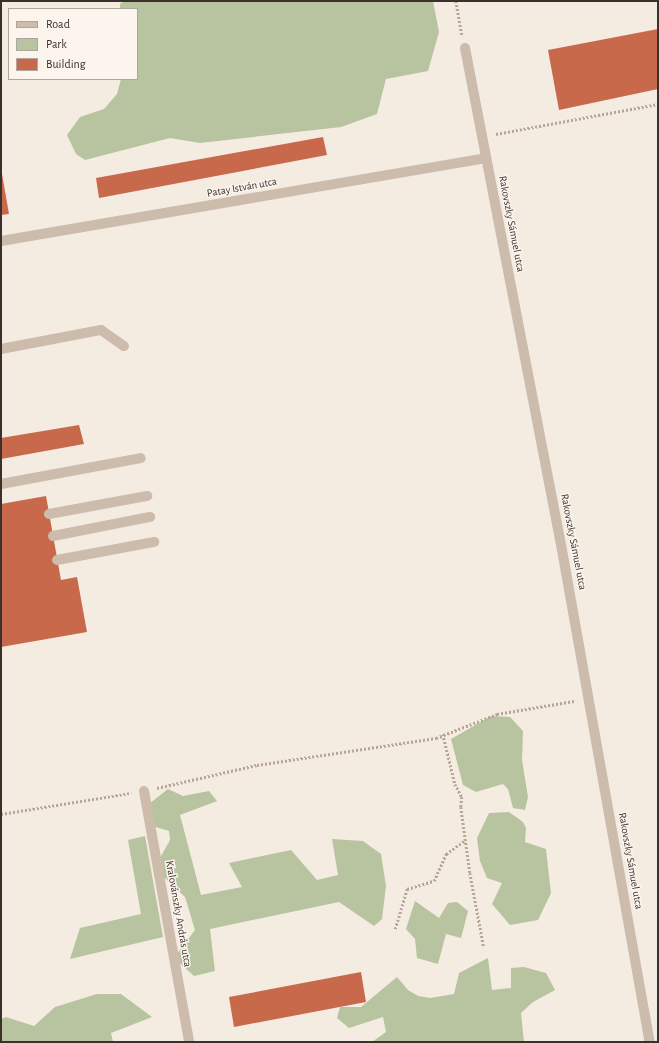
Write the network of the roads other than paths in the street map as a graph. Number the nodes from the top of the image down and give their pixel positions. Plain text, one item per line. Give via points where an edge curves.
1 (465, 48) road end
2 (486, 158) junction
3 (1, 240) edge
4 (124, 346) dead end
5 (1, 349) edge
6 (141, 458) dead end
7 (1, 484) edge
8 (147, 496) dead end
9 (49, 514) dead end
10 (150, 517) dead end
11 (53, 536) dead end
12 (154, 542) dead end
13 (57, 560) dead end
14 (144, 791) road end
15 (189, 1042) edge
16 (650, 1042) edge

1 - 2 street, Rakovszky Sámuel utca
2 - 3 street, Patay István utca
2 - 16 street, Rakovszky Sámuel utca via 589,699
4 - 5 street via 101,330
6 - 7 street
8 - 9 street
10 - 11 street
12 - 13 street
14 - 15 street, Kralovánszky András utca

